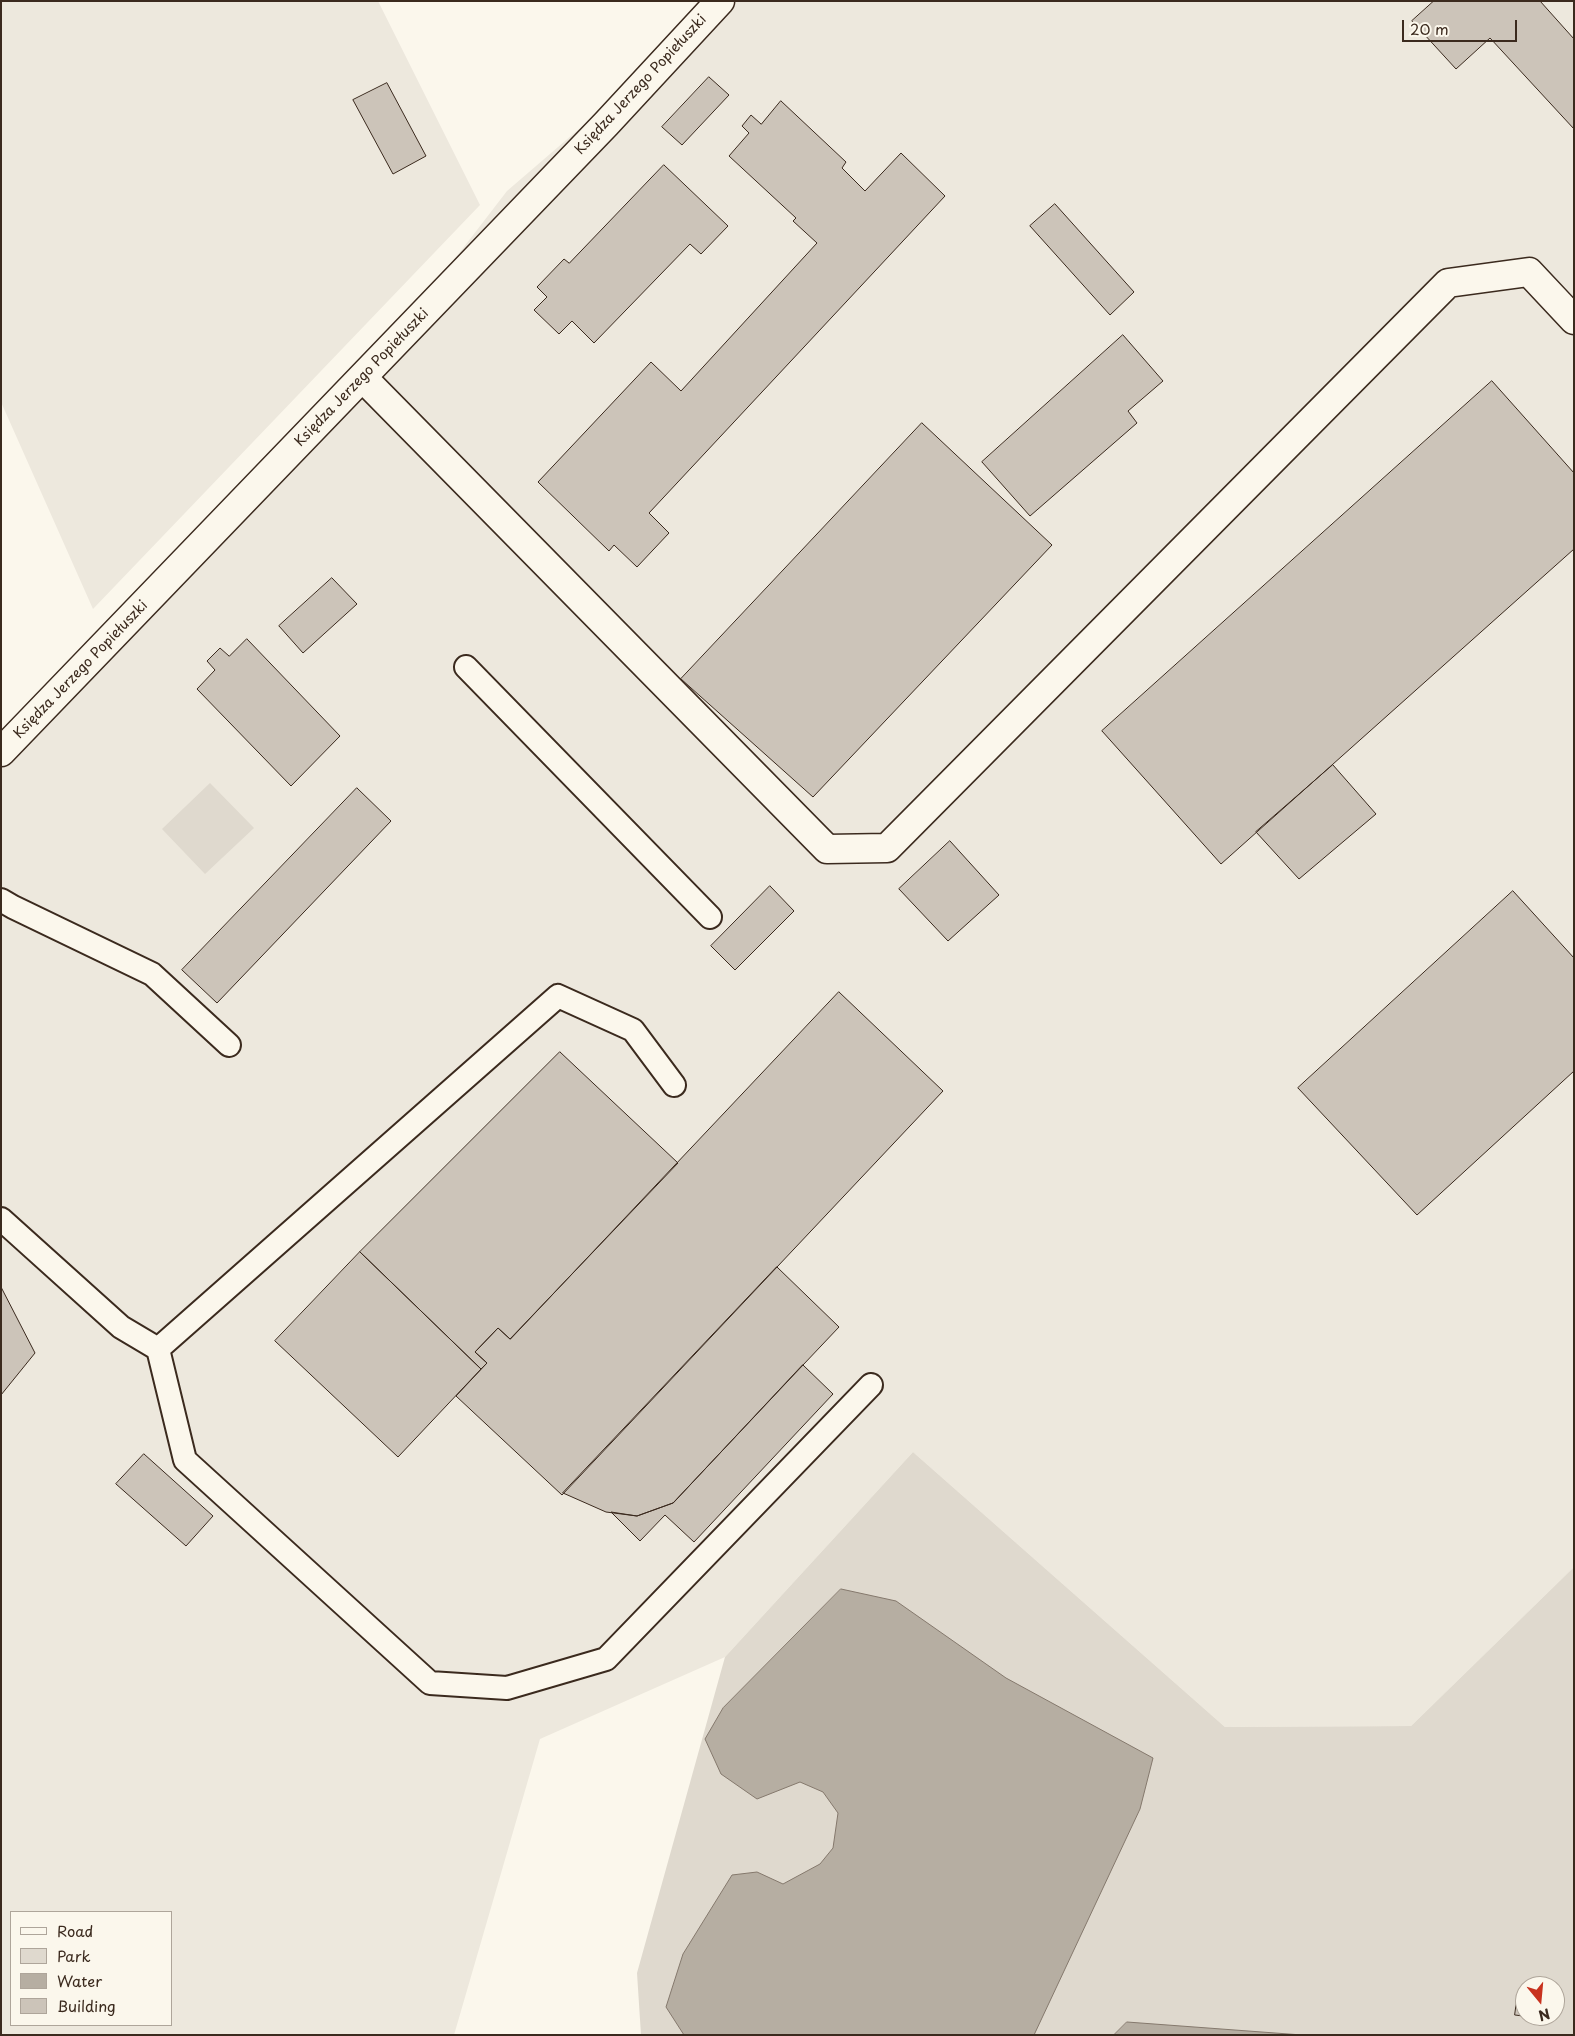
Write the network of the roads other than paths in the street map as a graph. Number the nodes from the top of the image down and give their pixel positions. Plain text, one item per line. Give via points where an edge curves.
1 (720, 1) edge
2 (1574, 320) edge
3 (363, 378) junction
4 (466, 667) dead end
5 (1, 752) edge
6 (1, 900) edge
7 (710, 917) dead end
8 (229, 1045) dead end
9 (674, 1085) dead end
10 (1, 1219) edge
11 (158, 1349) junction
12 (871, 1385) dead end

1 - 3 street, Księdza Jerzego Popiełuszki
2 - 3 street via 1529,272 1448,283 887,848 827,849
3 - 5 street, Księdza Jerzego Popiełuszki
4 - 7 lane
6 - 8 lane via 152,974
9 - 11 lane via 633,1030 558,996
10 - 11 lane via 121,1327
11 - 12 lane via 185,1460 430,1683 507,1688 606,1659

